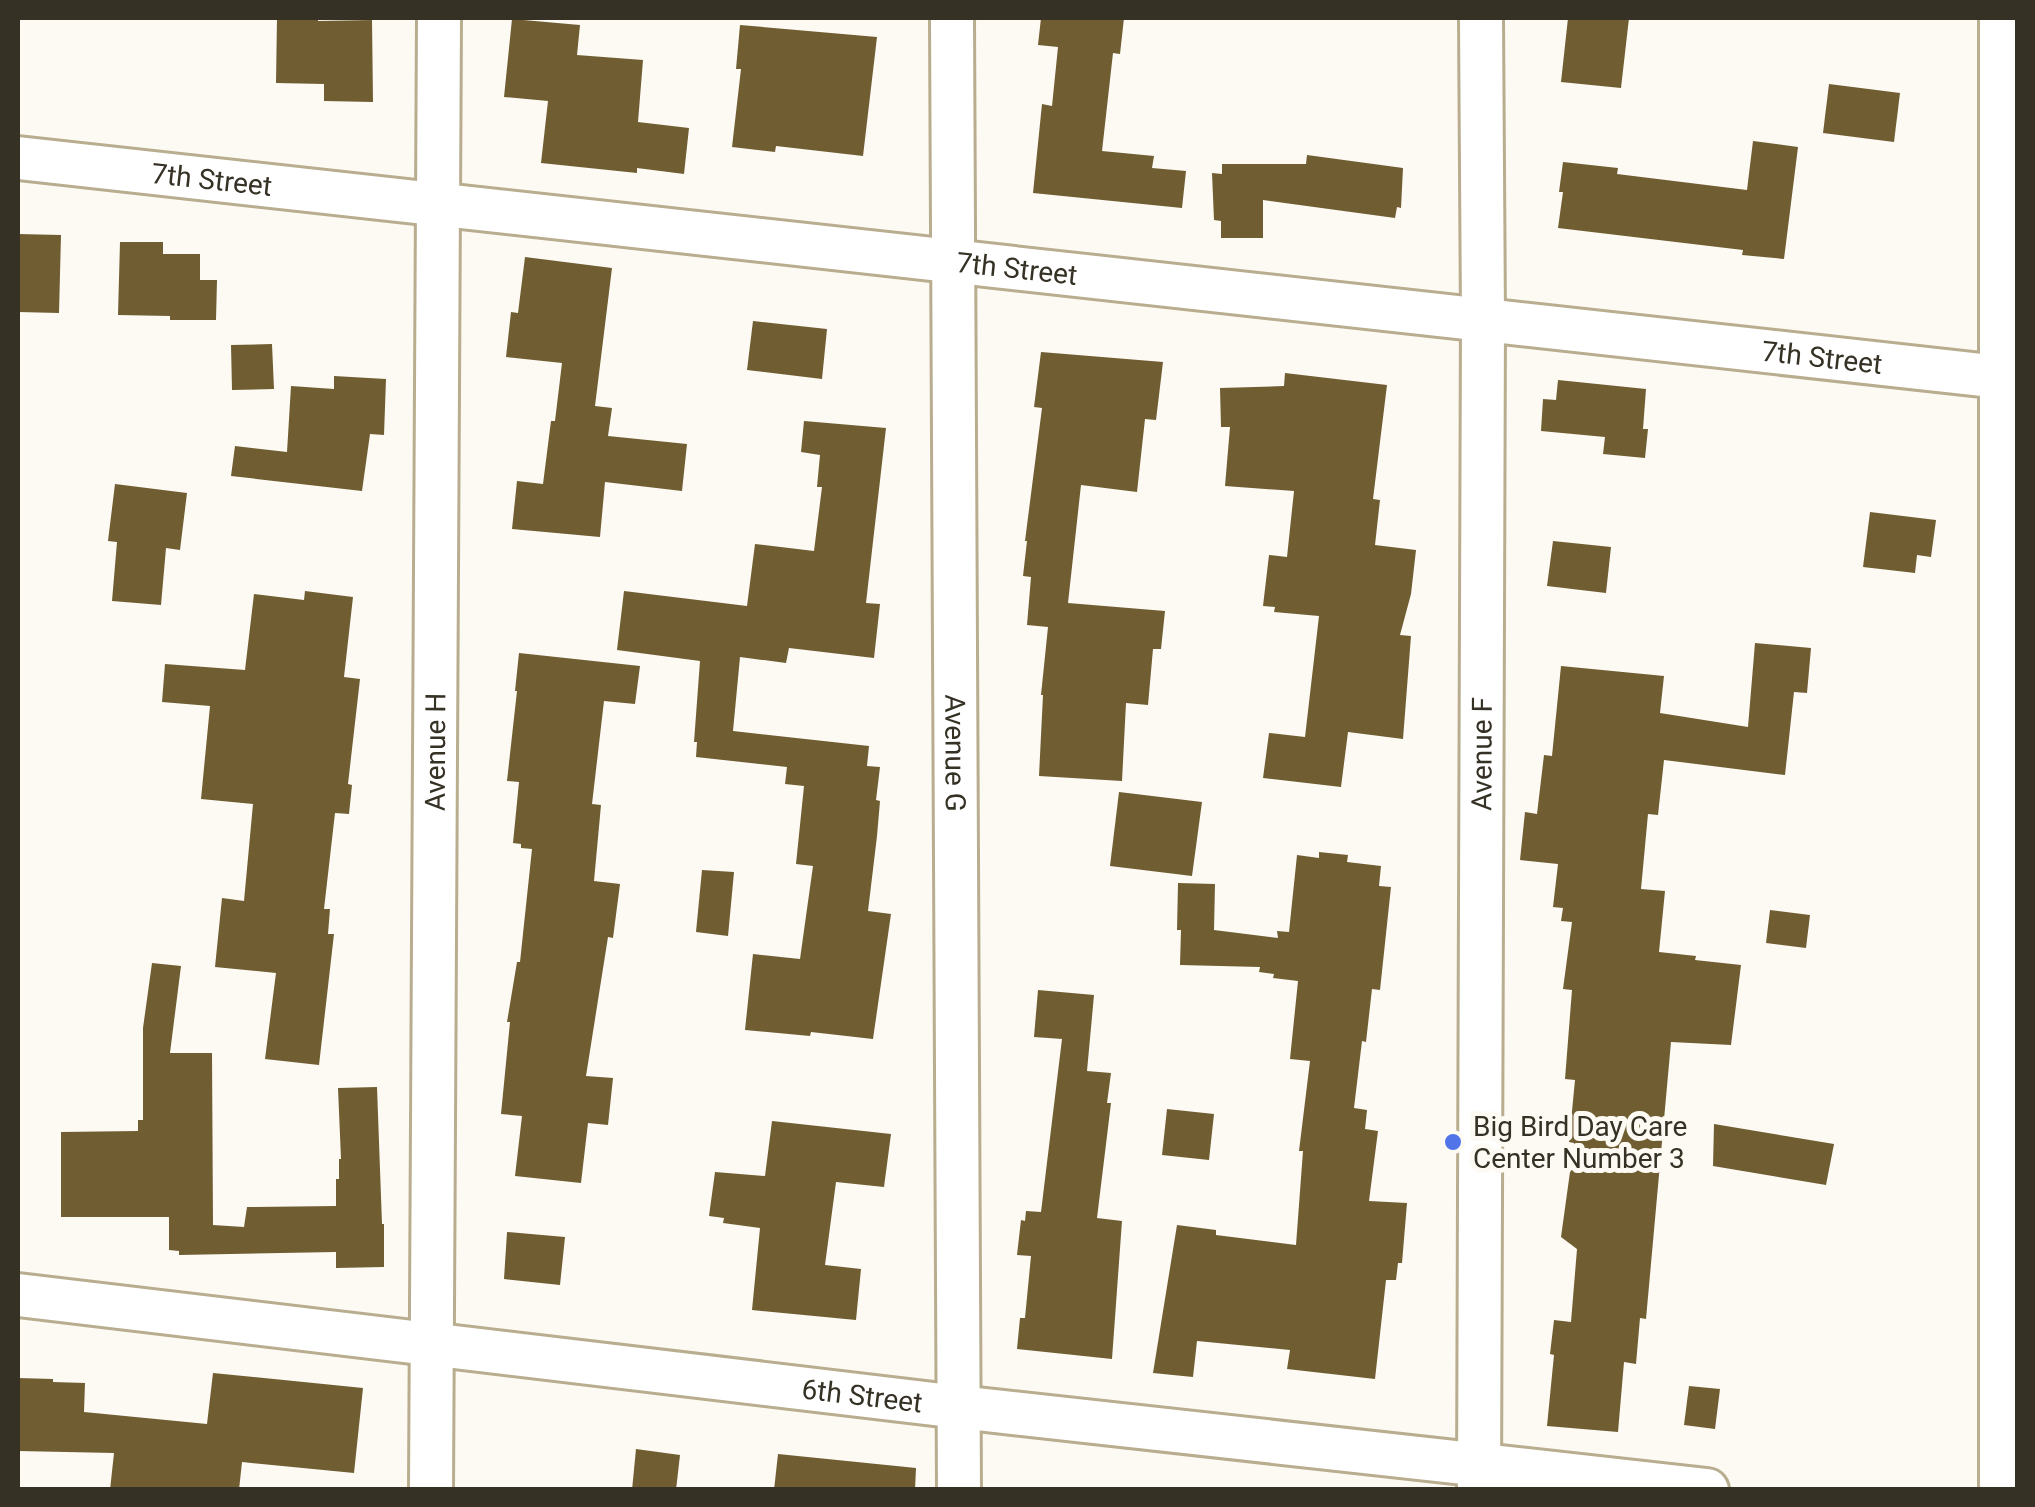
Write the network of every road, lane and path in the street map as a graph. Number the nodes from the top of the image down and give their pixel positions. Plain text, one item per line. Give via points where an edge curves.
1 (439, 18) edge
2 (952, 18) edge
3 (1481, 18) edge
4 (2001, 18) edge
5 (18, 158) edge
6 (439, 205) junction
7 (952, 262) junction
8 (1483, 320) junction
9 (2008, 378) edge
10 (18, 1295) edge
11 (431, 1344) junction
12 (960, 1407) junction
13 (1479, 1476) edge
14 (431, 1490) edge
15 (959, 1490) edge
16 (1707, 1490) edge
17 (2001, 1490) edge

1 - 6 street, Avenue H
2 - 7 street, Avenue G
3 - 8 street, Avenue F
4 - 9 street
5 - 6 street, 7th Street
6 - 7 street, 7th Street
6 - 11 street, Avenue H
7 - 8 street, 7th Street
7 - 12 street, Avenue G
8 - 9 street, 7th Street
8 - 13 street, Avenue F
9 - 17 street
10 - 11 street, 6th Street
11 - 12 street, 6th Street
11 - 14 street, Avenue H
12 - 13 street, 6th Street
12 - 15 street, Avenue G
13 - 16 street, 6th Street

